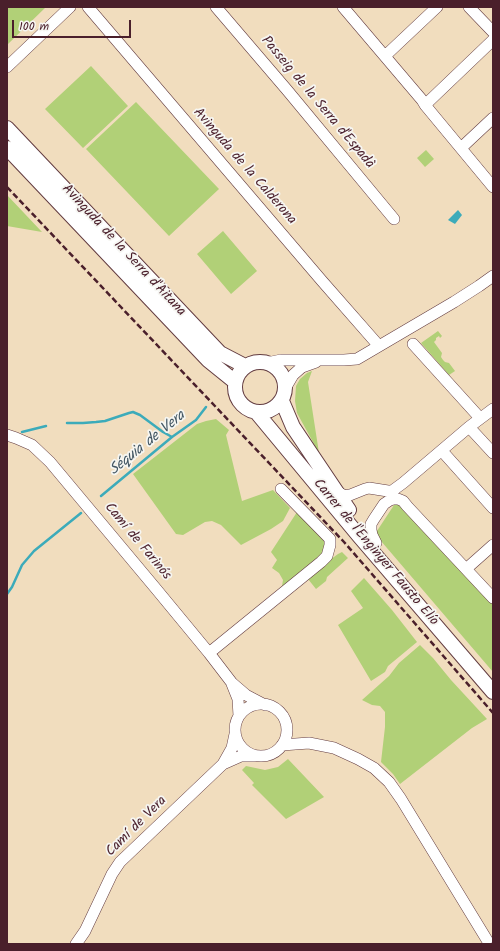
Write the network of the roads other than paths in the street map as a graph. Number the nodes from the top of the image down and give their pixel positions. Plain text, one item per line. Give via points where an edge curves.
1 (70, 7) edge
2 (88, 7) edge
3 (216, 7) edge
4 (344, 7) edge
5 (437, 7) edge
6 (469, 7) edge
7 (493, 32) edge
8 (493, 40) edge
9 (385, 56) junction
10 (7, 67) edge
11 (425, 105) junction
12 (493, 118) edge
13 (7, 128) edge
14 (7, 148) edge
15 (461, 148) junction
16 (493, 188) edge
17 (394, 219) dead end
18 (493, 276) edge
19 (413, 344) dead end
20 (379, 346) junction
21 (322, 360) junction
22 (267, 363) junction
23 (245, 366) junction
24 (234, 381) junction
25 (284, 394) junction
26 (493, 409) edge
27 (257, 413) junction
28 (480, 418) junction
29 (469, 427) junction
30 (7, 435) edge
31 (442, 451) junction
32 (493, 453) edge
33 (403, 483) junction
34 (281, 489) dead end
35 (336, 492) junction
36 (403, 501) junction
37 (493, 508) edge
38 (376, 543) junction
39 (493, 545) edge
40 (466, 569) junction
41 (493, 598) edge
42 (210, 653) junction
43 (493, 679) edge
44 (232, 683) junction
45 (493, 692) edge
46 (265, 704) junction
47 (239, 716) junction
48 (287, 730) junction
49 (235, 734) junction
50 (309, 743) junction
51 (282, 745) junction
52 (258, 756) junction
53 (223, 764) junction
54 (489, 943) edge
55 (76, 944) edge

1 - 10 street
2 - 20 street, Avinguda de la Calderona
3 - 17 street, Passeig de la Serra d'Espadà
4 - 9 street
5 - 9 street
6 - 7 street
8 - 11 street
9 - 11 street
11 - 15 street
12 - 15 street
13 - 23 main road, Avinguda de la Serra d'Aitana via 220,353
14 - 24 main road, Avinguda de la Serra d'Aitana via 208,360
15 - 16 street
18 - 20 street
19 - 28 street
20 - 21 street via 357,359
21 - 22 street via 281,360
21 - 25 street via 302,367 293,375
22 - 23 main road via 254,362
22 - 25 main road via 279,372 283,379
23 - 24 main road
24 - 27 main road via 237,397 242,404
25 - 27 main road via 277,406 264,413
25 - 35 main road, Carrer de l'Enginyer Fausto Elío via 293,427
26 - 28 street
27 - 45 main road, Carrer de l'Enginyer Fausto Elío
28 - 29 street
29 - 31 street
29 - 32 street
30 - 42 street, Camí de Farinós via 32,445 50,462
31 - 33 street
31 - 37 street
33 - 35 street via 392,491 369,488 345,496
33 - 36 street via 400,489
34 - 42 street via 330,539 326,556 322,562
35 - 38 main road, Carrer de l'Enginyer Fausto Elío
36 - 38 street, Carrer de l'Enginyer Fausto Elío via 390,500 384,504 374,519 371,530
36 - 40 street
38 - 43 main road, Carrer de l'Enginyer Fausto Elío
39 - 40 street
40 - 41 street
42 - 44 street, Camí de Farinós
44 - 46 street, Camí de Farinós via 246,695
44 - 47 street, Camí de Farinós via 238,699
46 - 47 street via 250,706
46 - 48 street via 278,710 283,716
47 - 49 street
48 - 50 street
48 - 51 street
49 - 52 street via 243,749
49 - 53 street, Camí de Vera via 232,748
50 - 51 street
50 - 54 street via 334,748 358,758 389,782
51 - 52 street via 272,754
52 - 53 street, Camí de Vera via 241,756
53 - 55 street, Camí de Vera via 120,862

